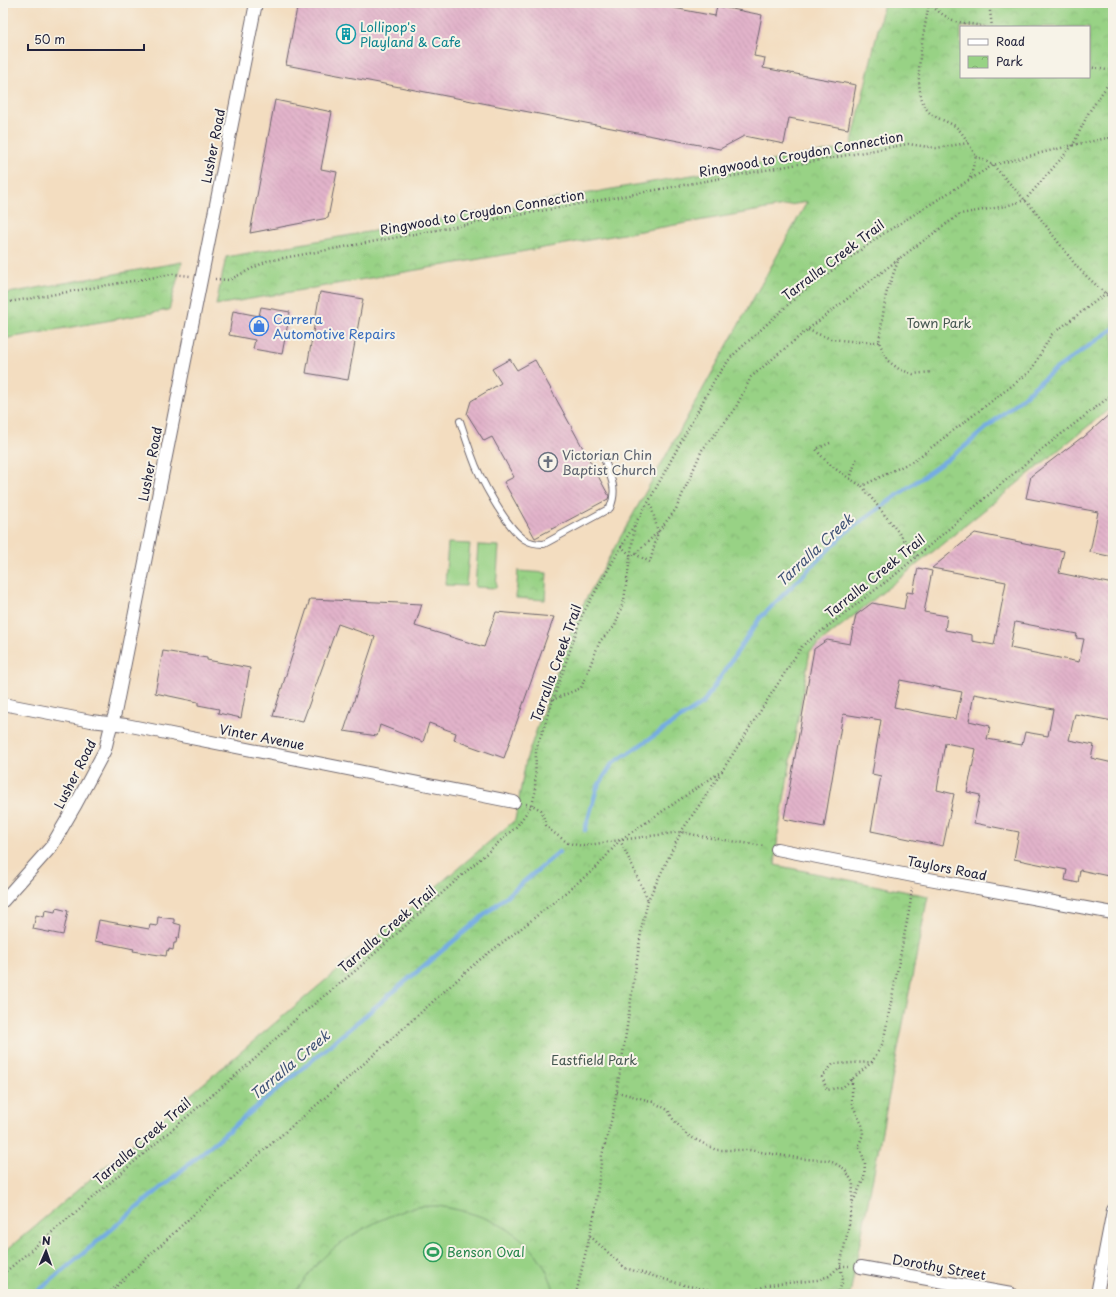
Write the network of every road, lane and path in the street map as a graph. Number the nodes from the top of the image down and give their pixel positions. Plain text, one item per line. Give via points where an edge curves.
1 (256, 3) edge
2 (929, 3) edge
3 (989, 3) edge
4 (982, 26) edge
5 (992, 26) edge
6 (1090, 67) edge
7 (1113, 71) edge
8 (1113, 77) edge
9 (1113, 137) edge
10 (968, 143) junction
11 (1073, 145) junction
12 (976, 156) junction
13 (993, 165) junction
14 (970, 179) junction
15 (1025, 200) junction
16 (900, 258) junction
17 (201, 278) junction
18 (1113, 288) edge
19 (1105, 293) junction
20 (1113, 301) edge
21 (3, 303) edge
22 (807, 330) junction
23 (879, 342) junction
24 (931, 372) dead end
25 (1113, 394) edge
26 (460, 421) dead end
27 (830, 443) dead end
28 (857, 457) dead end
29 (605, 461) dead end
30 (850, 479) junction
31 (862, 486) junction
32 (649, 501) junction
33 (635, 523) junction
34 (658, 532) junction
35 (621, 546) junction
36 (635, 554) junction
37 (631, 556) junction
38 (916, 556) junction
39 (552, 700) junction
40 (3, 704) edge
41 (112, 723) junction
42 (722, 771) junction
43 (514, 802) dead end
44 (532, 805) junction
45 (681, 832) junction
46 (620, 840) junction
47 (777, 848) joint
48 (913, 876) junction
49 (648, 900) junction
50 (3, 901) edge
51 (1113, 913) edge
52 (872, 1062) junction
53 (852, 1079) junction
54 (616, 1092) junction
55 (852, 1205) junction
56 (1113, 1210) edge
57 (590, 1236) junction
58 (840, 1266) junction
59 (861, 1267) joint
60 (3, 1274) edge
61 (108, 1294) edge
62 (576, 1294) edge
63 (838, 1294) edge
64 (1011, 1294) edge
65 (1097, 1294) edge

1 - 17 street, Lusher Road
2 - 4 path via 943,16 958,22
2 - 10 path via 918,73 919,91 930,113 956,127
3 - 5 path
6 - 7 path
8 - 11 path via 1089,112
9 - 11 path, Tarralla Creek Trail
10 - 12 path
10 - 17 path, Ringwood to Croydon Connection via 936,148 908,144 267,261 229,280
11 - 13 path, Tarralla Creek Trail
11 - 15 path
12 - 13 path
12 - 14 path
13 - 14 path, Tarralla Creek Trail
13 - 15 path
14 - 32 path, Tarralla Creek Trail via 883,234 802,292 731,357 715,379
15 - 16 path via 960,214
15 - 19 path via 1077,267
16 - 22 path
16 - 23 path via 886,294
17 - 21 path, Ringwood to Croydon Connection via 174,274
17 - 41 street, Lusher Road
18 - 19 path
19 - 20 path
19 - 31 path via 1051,335 1031,371 915,460
22 - 23 path via 831,339
22 - 34 path via 751,377 734,411 702,450 676,509
23 - 24 path via 888,362 899,369 913,374
25 - 38 path, Tarralla Creek Trail via 1046,446
26 - 29 lane via 472,457 498,506 513,528 524,539 535,544 544,544 610,508 614,498 614,487
27 - 30 path via 816,449 822,458
28 - 30 path
30 - 31 path
31 - 38 path
32 - 33 path, Tarralla Creek Trail
32 - 34 path
33 - 35 path, Tarralla Creek Trail
33 - 37 path
34 - 36 path
34 - 36 path via 650,562
35 - 37 path
35 - 39 path, Tarralla Creek Trail via 582,615
36 - 37 path
37 - 39 path via 624,600 615,626 600,642 581,688
38 - 42 path, Tarralla Creek Trail via 802,646
39 - 44 path, Tarralla Creek Trail via 536,750 535,793
40 - 41 street, Vinter Avenue
41 - 43 street, Vinter Avenue
41 - 50 street, Lusher Road via 98,765 51,847
42 - 45 path
42 - 46 path, Tarralla Creek Trail
44 - 46 path via 541,810 550,830 568,843 583,846
44 - 60 path, Tarralla Creek Trail via 517,826 355,971 297,1018 257,1057
45 - 46 path
45 - 47 path
45 - 49 path
46 - 49 path
46 - 61 path, Tarralla Creek Trail via 597,867 478,961 249,1163
47 - 48 street, Taylors Road
48 - 51 street, Taylors Road
48 - 52 path via 910,906 883,1043
49 - 54 path
52 - 53 path
52 - 53 path via 833,1064 822,1077 827,1090 842,1087
53 - 55 path via 852,1104 862,1125 863,1134 859,1145 865,1163 864,1178
54 - 55 path via 652,1101 668,1110 687,1135 716,1150 750,1150 803,1159 828,1160 845,1169 853,1183
54 - 57 path via 602,1155
55 - 58 path
56 - 65 street
57 - 58 path via 626,1268 688,1286 733,1294 750,1292 768,1285 817,1280 829,1276
57 - 62 path
58 - 59 path
58 - 63 path via 843,1280
59 - 64 street, Dorothy Street

